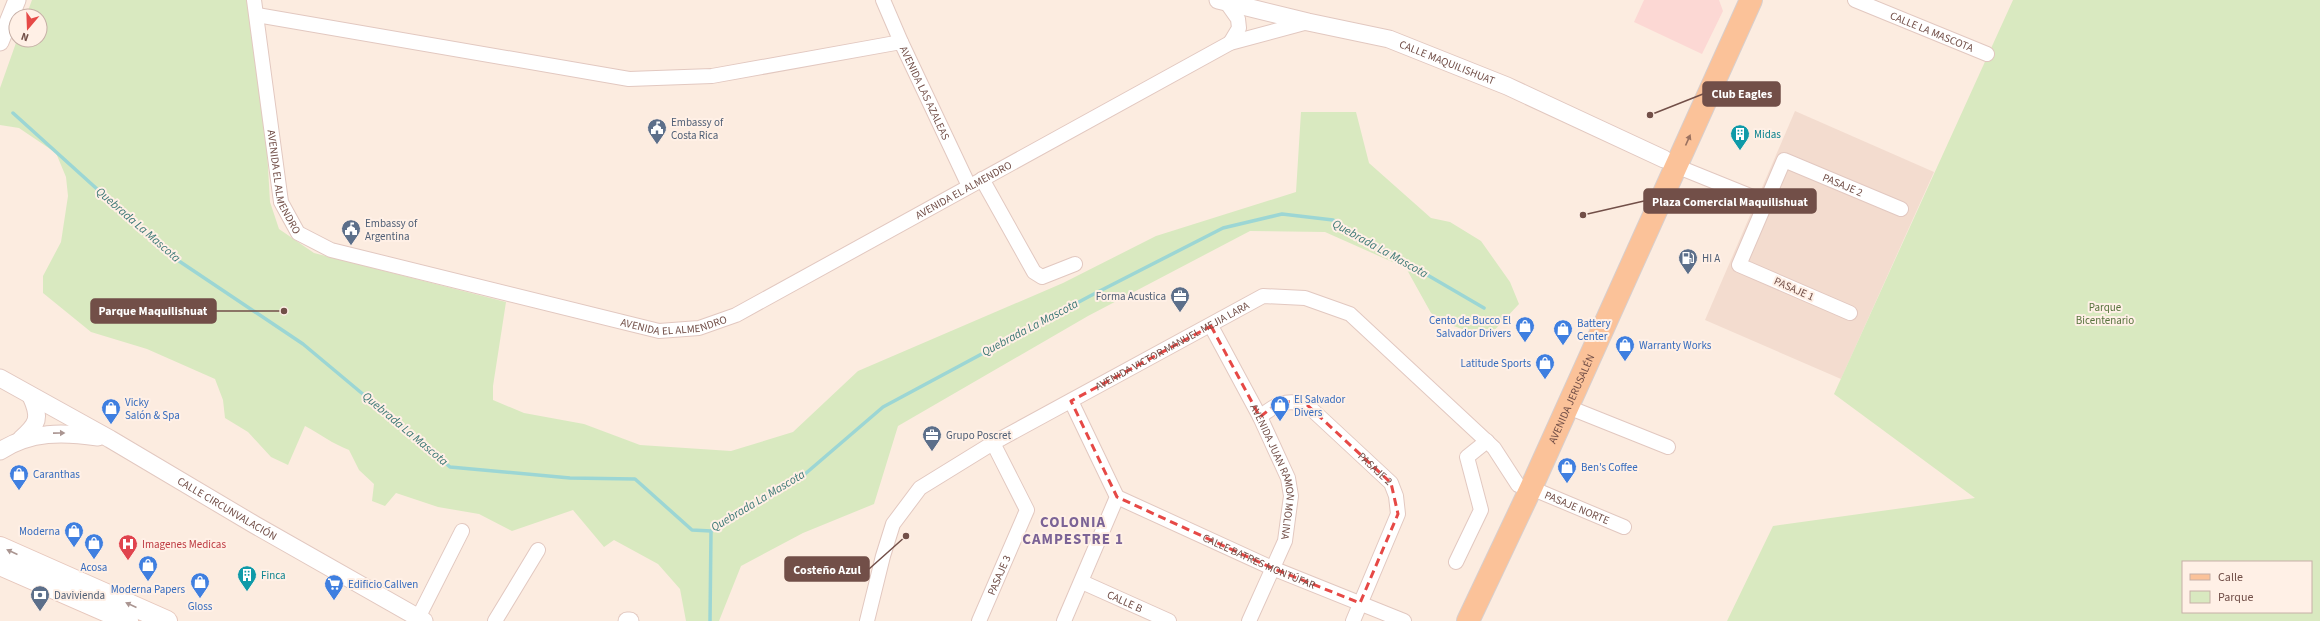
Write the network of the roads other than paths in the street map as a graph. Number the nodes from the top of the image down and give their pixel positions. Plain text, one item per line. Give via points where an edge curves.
1 (17, 0) edge
2 (254, 0) edge
3 (883, 0) edge
4 (1855, 0) edge
5 (1222, 1) edge
6 (1738, 1) edge
7 (257, 15) junction
8 (1308, 22) junction
9 (0, 42) edge
10 (901, 42) junction
11 (1230, 43) junction
12 (1987, 54) dead end
13 (1670, 163) junction
14 (982, 179) junction
15 (969, 186) junction
16 (1765, 202) junction
17 (1901, 209) dead end
18 (1075, 264) dead end
19 (1850, 313) dead end
20 (1211, 326) junction
21 (0, 378) edge
22 (31, 396) junction
23 (1071, 401) junction
24 (1568, 407) junction
25 (1260, 417) junction
26 (110, 439) junction
27 (20, 440) junction
28 (1487, 441) junction
29 (993, 443) junction
30 (1668, 447) dead end
31 (0, 451) edge
32 (1525, 487) junction
33 (1117, 497) junction
34 (1624, 527) dead end
35 (462, 531) dead end
36 (0, 547) edge
37 (538, 550) dead end
38 (1456, 562) dead end
39 (0, 564) edge
40 (1272, 568) junction
41 (1082, 582) junction
42 (1360, 603) junction
43 (421, 620) edge
44 (128, 621) edge
45 (166, 621) edge
46 (495, 621) edge
47 (627, 621) edge
48 (630, 621) edge
49 (867, 621) edge
50 (979, 621) edge
51 (1064, 621) edge
52 (1169, 621) edge
53 (1249, 621) edge
54 (1353, 621) edge
55 (1404, 621) edge
56 (1457, 621) edge
57 (1468, 621) edge

1 - 9 street
2 - 7 street, AVENIDA EL ALMENDRO
3 - 10 street, AVENIDA LAS AZALEAS
4 - 12 street, CALLE LA MASCOTA
5 - 8 street, CALLE MAQUILISHUAT
5 - 11 street via 1238,19 1239,28
6 - 13 main road, AVENIDA JERUSALÉN
7 - 10 street via 629,79 712,76
7 - 15 street, AVENIDA EL ALMENDRO via 281,202 298,233 331,250 659,331 699,328 736,315
8 - 11 street, AVENIDA EL ALMENDRO
8 - 13 street, CALLE MAQUILISHUAT via 1389,39 1452,62
10 - 15 street, AVENIDA LAS AZALEAS
11 - 14 street, AVENIDA EL ALMENDRO
13 - 16 street, CALLE MAQUILISHUAT
13 - 24 main road, AVENIDA JERUSALÉN
13 - 32 main road, AVENIDA JERUSALÉN
14 - 15 street, AVENIDA EL ALMENDRO
14 - 18 street via 1034,272 1042,277
16 - 17 street, PASAJE 2 via 1784,160
16 - 19 street, PASAJE 1 via 1739,265
20 - 23 street, AVENIDA VICTOR MANUEL MEJIA LARA
20 - 25 street, AVENIDA JUAN RAMON MOLINA
20 - 28 street, AVENIDA VICTOR MANUEL MEJIA LARA via 1263,296 1306,298 1350,314
21 - 22 street, CALLE CIRCUNVALACIÓN
22 - 26 street, CALLE CIRCUNVALACIÓN
22 - 27 street via 37,420 32,430
23 - 29 street, AVENIDA VICTOR MANUEL MEJIA LARA
23 - 33 street
24 - 30 street
24 - 32 main road, AVENIDA JERUSALÉN
25 - 40 street, AVENIDA JUAN RAMON MOLINA via 1288,478 1291,496 1285,541
25 - 42 street, PASAJE 2 via 1276,404 1293,401 1306,404 1391,483 1396,496 1398,514
27 -> 26 street via 43,434 63,433
26 - 43 street, CALLE CIRCUNVALACIÓN
27 - 31 street
28 - 32 street, AVENIDA VICTOR MANUEL MEJIA LARA
28 - 38 street via 1467,457 1481,510
29 - 49 street, AVENIDA VICTOR MANUEL MEJIA LARA via 920,488 905,506 891,531
29 - 50 street, PASAJE 3 via 1027,510
32 - 34 street, PASAJE NORTE
32 - 56 main road, AVENIDA JERUSALÉN
32 - 57 main road, AVENIDA JERUSALÉN
33 - 40 street, CALLE BATRES MONTÚFAR
33 - 41 street
35 - 43 street
45 -> 36 main road
37 - 46 street
39 - 44 main road
40 - 42 street, CALLE BATRES MONTÚFAR
40 - 53 street, AVENIDA JUAN RAMON MOLINA
41 - 51 street
41 - 52 street, CALLE B
42 - 54 street, PASAJE 2
42 - 55 street, CALLE BATRES MONTÚFAR
47 - 48 street

